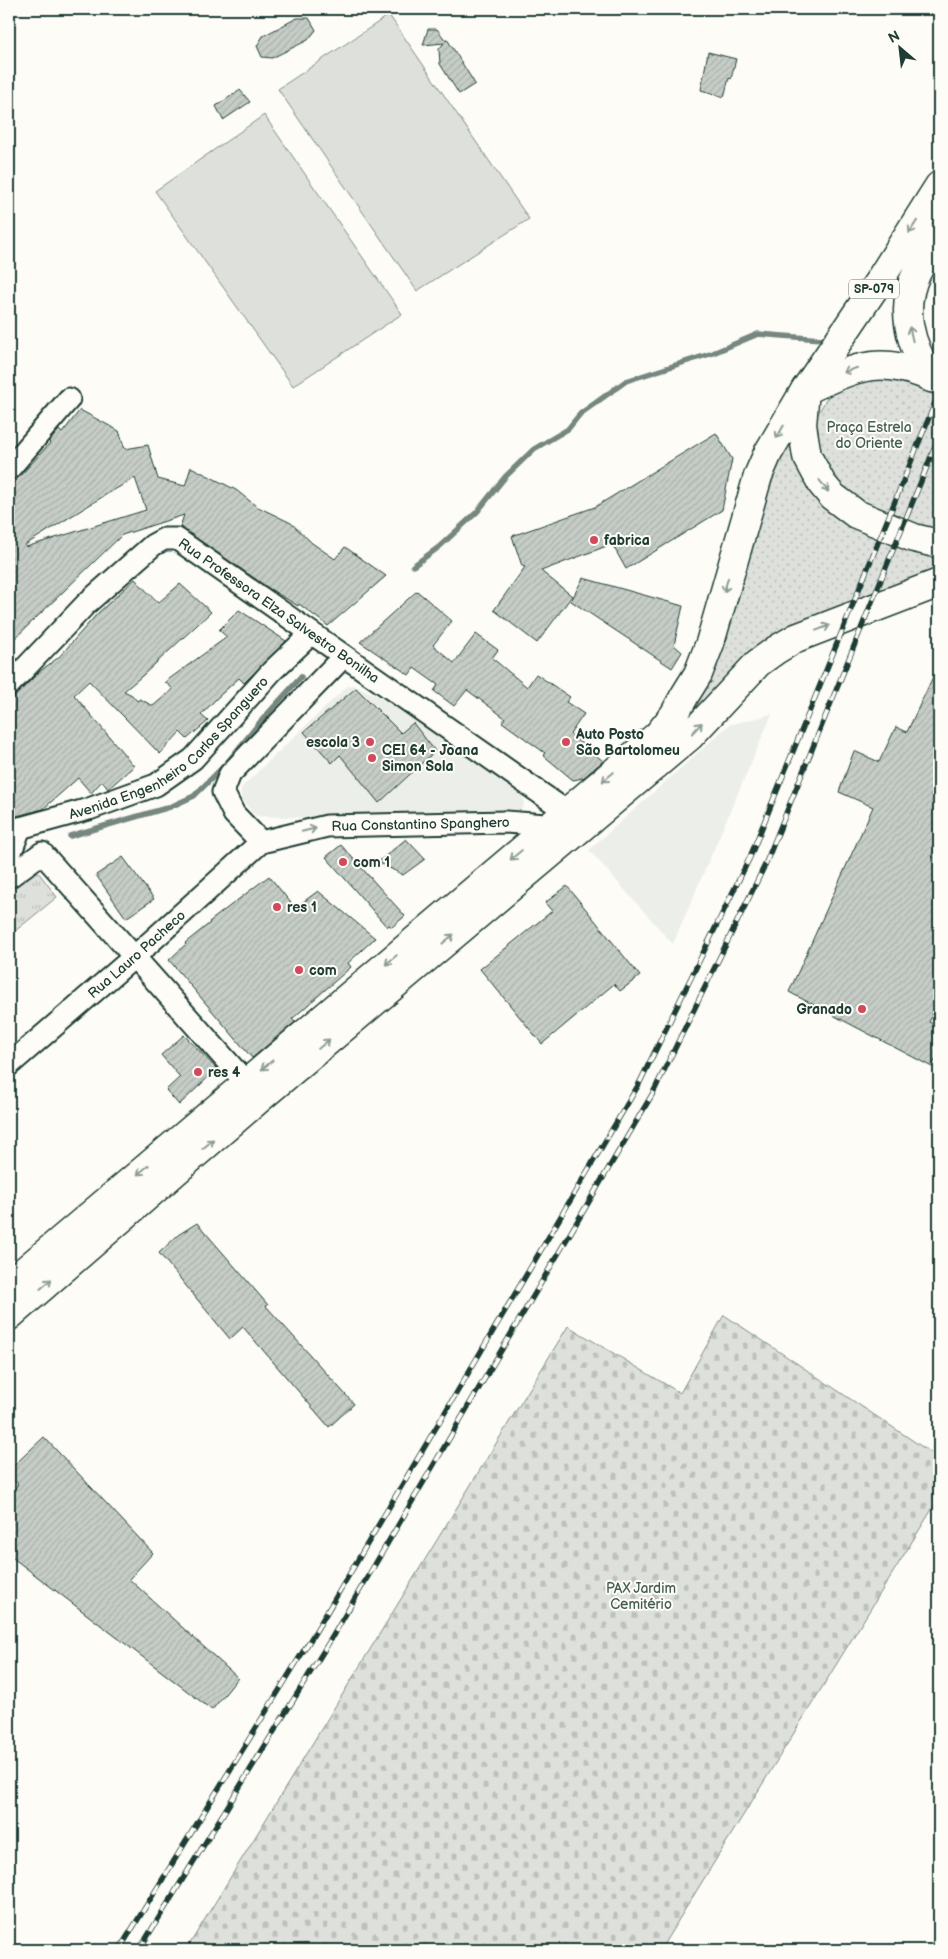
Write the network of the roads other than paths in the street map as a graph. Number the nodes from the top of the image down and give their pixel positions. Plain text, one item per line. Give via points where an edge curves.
1 (939, 186) edge
2 (939, 236) edge
3 (935, 379) edge
4 (805, 390) junction
5 (69, 399) dead end
6 (17, 448) edge
7 (9, 469) edge
8 (939, 544) edge
9 (939, 583) edge
10 (311, 634) junction
11 (344, 656) junction
12 (9, 685) edge
13 (566, 822) junction
14 (14, 829) edge
15 (261, 842) junction
16 (9, 857) edge
17 (9, 877) edge
18 (134, 957) junction
19 (9, 1065) edge
20 (248, 1085) junction
21 (9, 1284) edge
22 (9, 1316) edge

1 -> 4 main road, SP-079
3 -> 2 main road, SP-079 via 921,361 910,333 909,294 917,272
3 -> 4 main road, SP-079 via 910,370 873,365 842,373
4 -> 8 main road, SP-079 via 804,441 807,456 822,484 844,507 856,514 914,538
4 -> 13 main road via 758,476 710,643 694,681 674,715 658,734
5 - 6 street
6 - 7 street
13 -> 9 main road via 690,736 758,664 776,650 796,638
10 - 11 street, Rua Professora Elza Salvestro Bonilha
10 - 12 street, Rua Professora Elza Salvestro Bonilha via 177,540 164,539 153,544 87,603
10 - 14 street, Avenida Engenheiro Carlos Spanguero via 193,759 156,785 89,809
11 - 13 street, Rua Professora Elza Salvestro Bonilha
11 - 15 street via 230,774 223,792 234,814
15 -> 13 street, Rua Constantino Spanghero via 327,826
13 - 20 main road
14 - 16 street
15 - 18 street, Rua Lauro Pacheco
17 - 18 street via 42,853
18 - 19 street, Rua Lauro Pacheco
18 - 20 street
20 -> 21 main road
22 -> 20 main road

